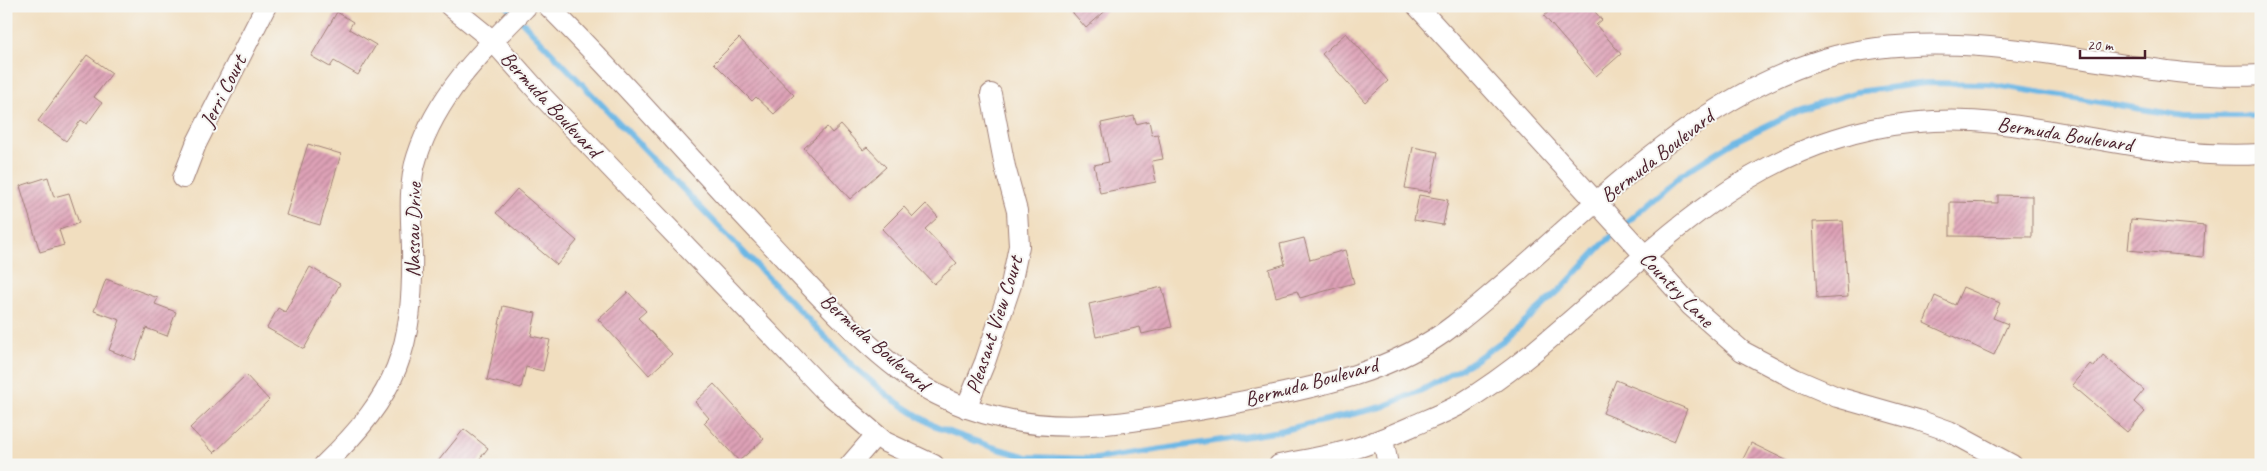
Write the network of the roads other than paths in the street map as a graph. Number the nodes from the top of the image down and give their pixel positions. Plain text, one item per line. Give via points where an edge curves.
1 (266, 6) edge
2 (450, 6) edge
3 (527, 6) edge
4 (548, 6) edge
5 (1417, 6) edge
6 (492, 40) junction
7 (2261, 75) edge
8 (992, 94) dead end
9 (2261, 154) edge
10 (183, 178) dead end
11 (1597, 203) junction
12 (1637, 248) junction
13 (966, 408) junction
14 (876, 435) junction
15 (1383, 439) junction
16 (324, 465) edge
17 (850, 465) edge
18 (934, 465) edge
19 (1279, 465) edge
20 (1388, 465) edge
21 (2012, 465) edge

1 - 10 street, Jerri Court via 196,144
2 - 6 street, Bermuda Boulevard
3 - 6 street, Nassau Drive
4 - 13 street, Bermuda Boulevard via 852,327 934,393
5 - 11 street, Country Lane
6 - 14 street, Bermuda Boulevard via 541,96 812,377
6 - 16 street, Nassau Drive via 454,85 432,120 416,158 411,205 410,322 401,358 384,397 363,425
7 - 11 street, Bermuda Boulevard via 2191,74 1993,47 1936,45 1859,51 1826,58 1748,90 1704,116
8 - 13 street, Pleasant View Court via 1017,210 1020,246 1011,286
9 - 12 street, Bermuda Boulevard via 2236,156 2157,149 1993,122 1902,123 1836,138 1775,163 1740,183 1675,229
11 - 12 street, Country Lane
11 - 13 street, Bermuda Boulevard via 1447,331 1360,373 1292,392 1108,423 1055,426 1006,419
12 - 15 street, Bermuda Boulevard via 1504,375 1457,406
12 - 21 street, Country Lane via 1711,325 1742,351 1837,397 1948,431
14 - 17 street
14 - 18 street, Bermuda Boulevard
15 - 19 street, Bermuda Boulevard via 1351,450
15 - 20 street

